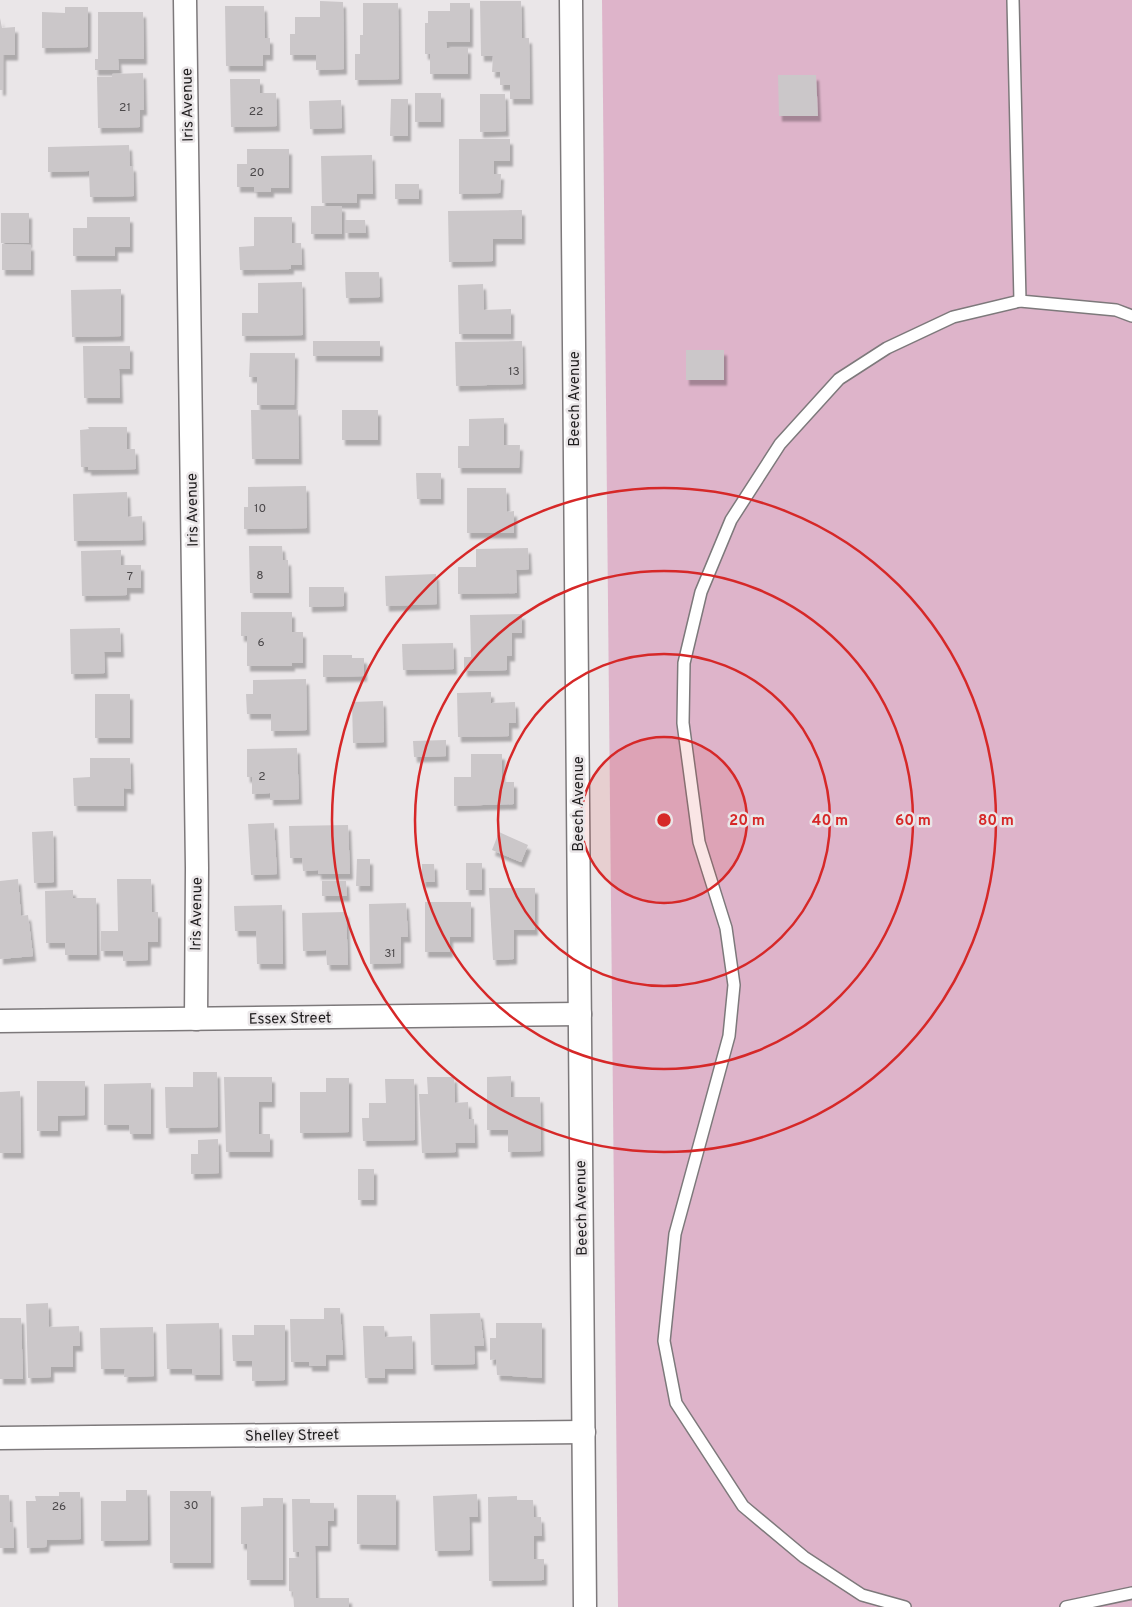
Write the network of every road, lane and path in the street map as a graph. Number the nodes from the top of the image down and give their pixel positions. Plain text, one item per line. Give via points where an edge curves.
1 (185, 0) edge
2 (571, 0) edge
3 (1013, 0) edge
4 (1020, 301) junction
5 (1132, 316) edge
6 (580, 1014) junction
7 (196, 1019) junction
8 (0, 1021) edge
9 (584, 1432) junction
10 (0, 1438) edge
11 (1132, 1593) edge
12 (585, 1607) edge
13 (905, 1607) edge
14 (1066, 1607) edge

1 - 7 street, Iris Avenue via 197,868
2 - 6 street, Beech Avenue
3 - 4 lane
4 - 5 lane via 1116,310
4 - 13 lane via 953,318 886,348 839,379 780,444 731,520 701,592 684,663 683,723 699,842 726,928 734,985 729,1036 675,1234 664,1341 676,1403 743,1506 804,1557 862,1595
6 - 7 street, Essex Street
6 - 9 street, Beech Avenue
7 - 8 street, Essex Street
9 - 10 street, Shelley Street
9 - 12 street, Beech Avenue
11 - 14 lane

